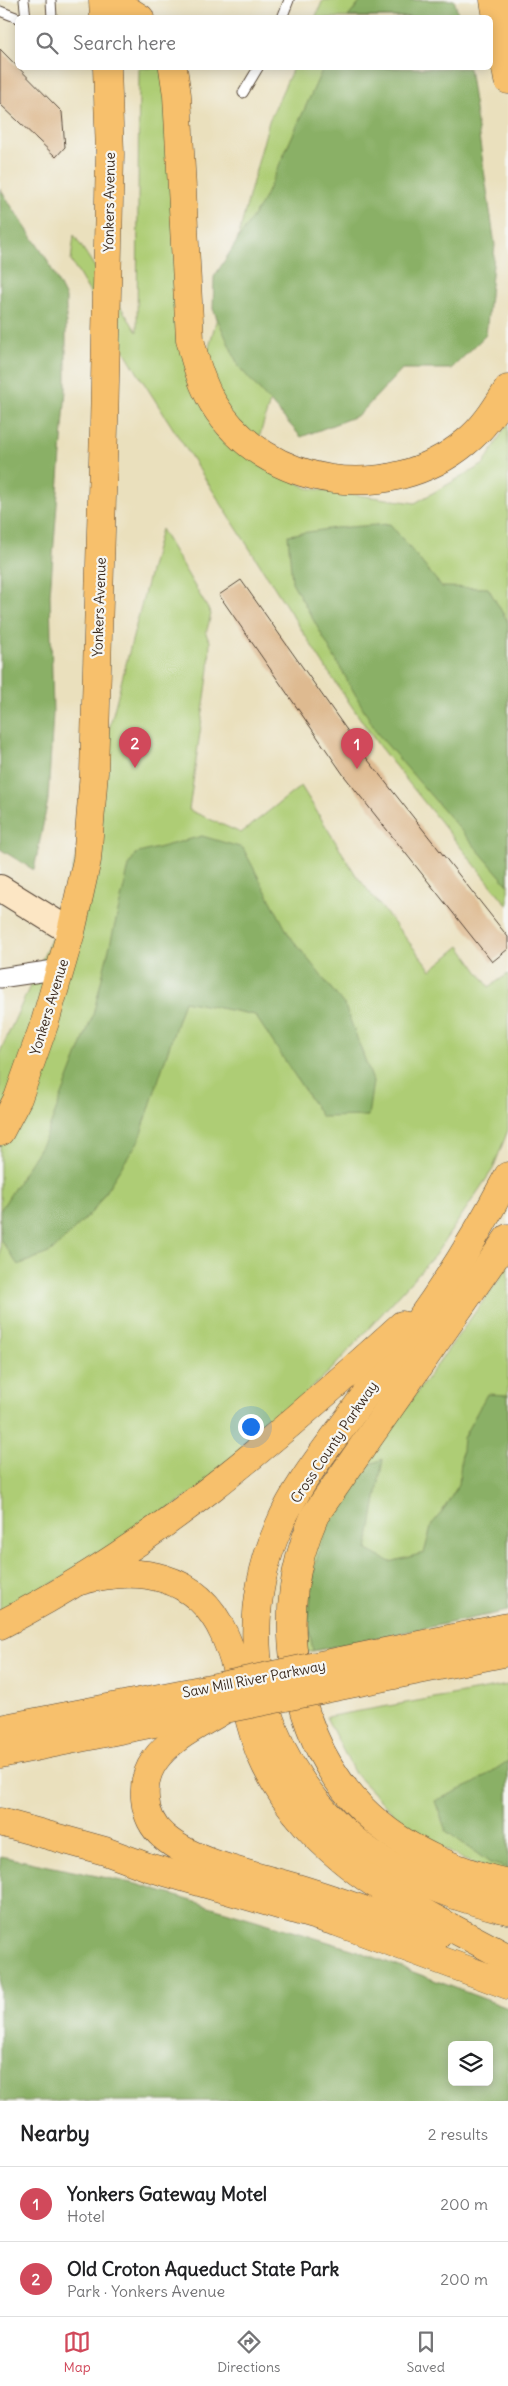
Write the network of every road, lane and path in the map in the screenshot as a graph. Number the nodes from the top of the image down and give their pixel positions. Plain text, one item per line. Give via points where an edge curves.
1 (24, 0) edge
2 (51, 0) edge
3 (104, 0) edge
4 (112, 0) edge
5 (289, 0) edge
6 (494, 0) edge
7 (498, 0) edge
8 (0, 11) edge
9 (26, 15) edge
10 (52, 15) edge
11 (104, 15) edge
12 (135, 15) edge
13 (283, 15) edge
14 (15, 17) edge
15 (508, 29) edge
16 (107, 70) edge
17 (173, 70) edge
18 (257, 70) edge
19 (508, 80) edge
20 (244, 93) dead end
21 (508, 389) edge
22 (0, 888) edge
23 (71, 932) junction
24 (61, 969) junction
25 (0, 978) edge
26 (0, 1132) edge
27 (508, 1176) edge
28 (508, 1238) edge
29 (444, 1287) junction
30 (80, 1581) junction
31 (0, 1625) edge
32 (508, 1627) edge
33 (508, 1652) edge
34 (318, 1678) junction
35 (223, 1697) junction
36 (0, 1729) edge
37 (0, 1754) edge
38 (0, 1822) edge
39 (0, 1837) edge
40 (148, 1867) junction
41 (508, 1883) edge
42 (508, 1910) edge
43 (508, 1958) edge
44 (508, 1985) edge

1 - 9 lane
2 - 10 lane
3 - 11 main road
4 - 12 main road
5 - 13 lane
6 - 19 main road
7 - 15 lane
8 - 14 lane
16 - 23 main road, Yonkers Avenue via 110,183 94,772 87,860
17 - 21 main road via 190,339 204,386 214,404 239,434 267,456 311,475 356,482 391,479 428,467 467,442 483,427
18 - 20 lane
22 - 23 street
23 - 24 main road, Yonkers Avenue
24 - 25 street
24 - 26 main road, Yonkers Avenue via 31,1064
27 - 29 main road, Cross County Parkway
28 - 41 main road via 315,1515 297,1563 290,1617 298,1686 308,1724 323,1758 344,1789 369,1815 415,1850 462,1871
29 - 30 main road via 246,1463 178,1515
29 - 42 main road, Cross County Parkway via 320,1457 279,1526 266,1564 258,1604 258,1674 268,1716 285,1755 316,1801 349,1836 383,1862 421,1883
30 - 31 main road
30 - 43 main road via 118,1573 151,1574 176,1582 195,1595 224,1634 261,1754 282,1793 308,1827 358,1872 396,1898
32 - 34 main road, Saw Mill River Parkway
33 - 34 main road, Saw Mill River Parkway
34 - 35 main road, Saw Mill River Parkway, bridge
35 - 36 main road, Saw Mill River Parkway
35 - 37 main road, Saw Mill River Parkway
35 - 43 main road via 163,1750 152,1765 147,1778 146,1803 150,1818 165,1838 218,1864
38 - 40 main road via 105,1851
39 - 40 main road
40 - 44 main road via 337,1922

